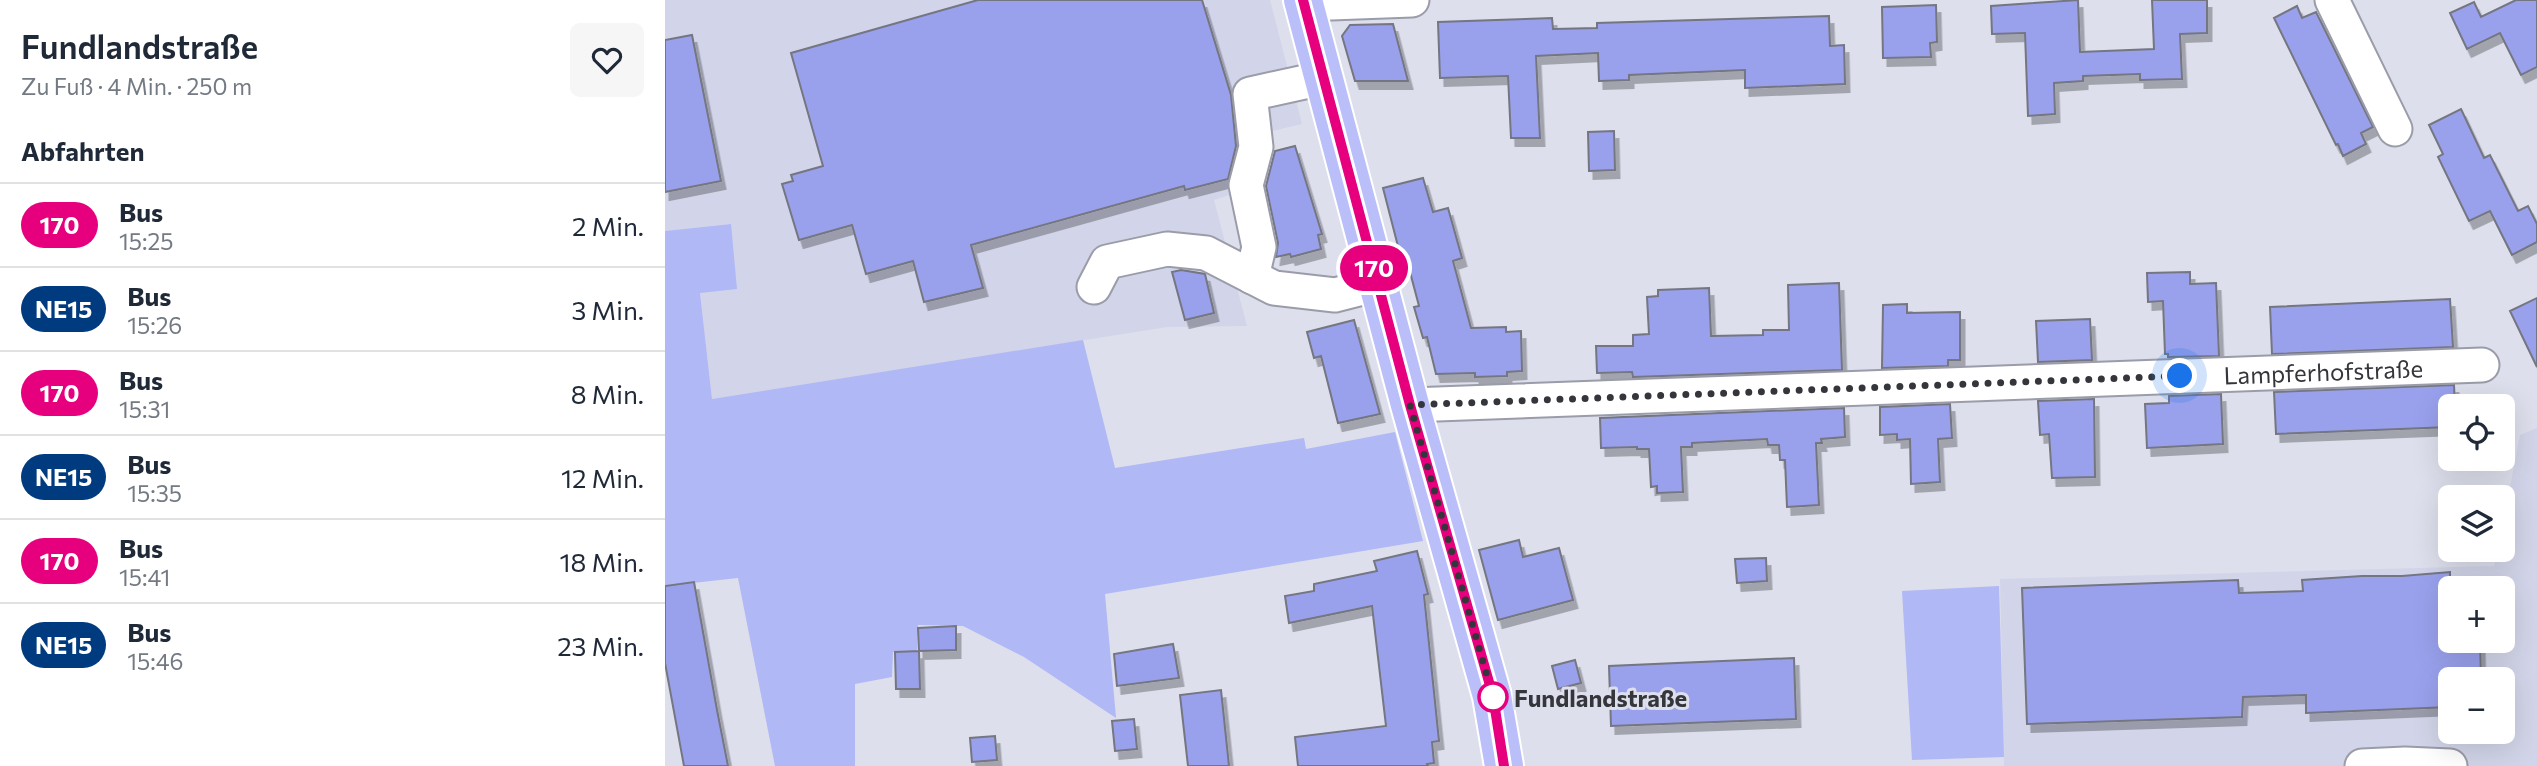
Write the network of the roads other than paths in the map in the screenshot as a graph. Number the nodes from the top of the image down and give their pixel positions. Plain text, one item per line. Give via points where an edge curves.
1 (1412, 0) edge
2 (2332, 0) edge
3 (1304, 2) edge
4 (1322, 78) junction
5 (2395, 128) dead end
6 (1252, 277) junction
7 (1378, 284) junction
8 (1094, 287) dead end
9 (2482, 365) dead end
10 (1410, 405) junction
11 (1504, 766) edge
12 (2362, 766) edge
13 (2451, 766) edge

1 - 3 street
2 - 5 street
3 - 4 main road
4 - 6 street via 1250,94 1256,147 1246,185 1259,247
4 - 7 main road
6 - 7 street via 1274,288 1335,295
6 - 8 street via 1206,253 1167,249 1107,262
7 - 10 main road
9 - 10 street, Lampferhofstraße
10 - 11 main road via 1493,696
12 - 13 street

